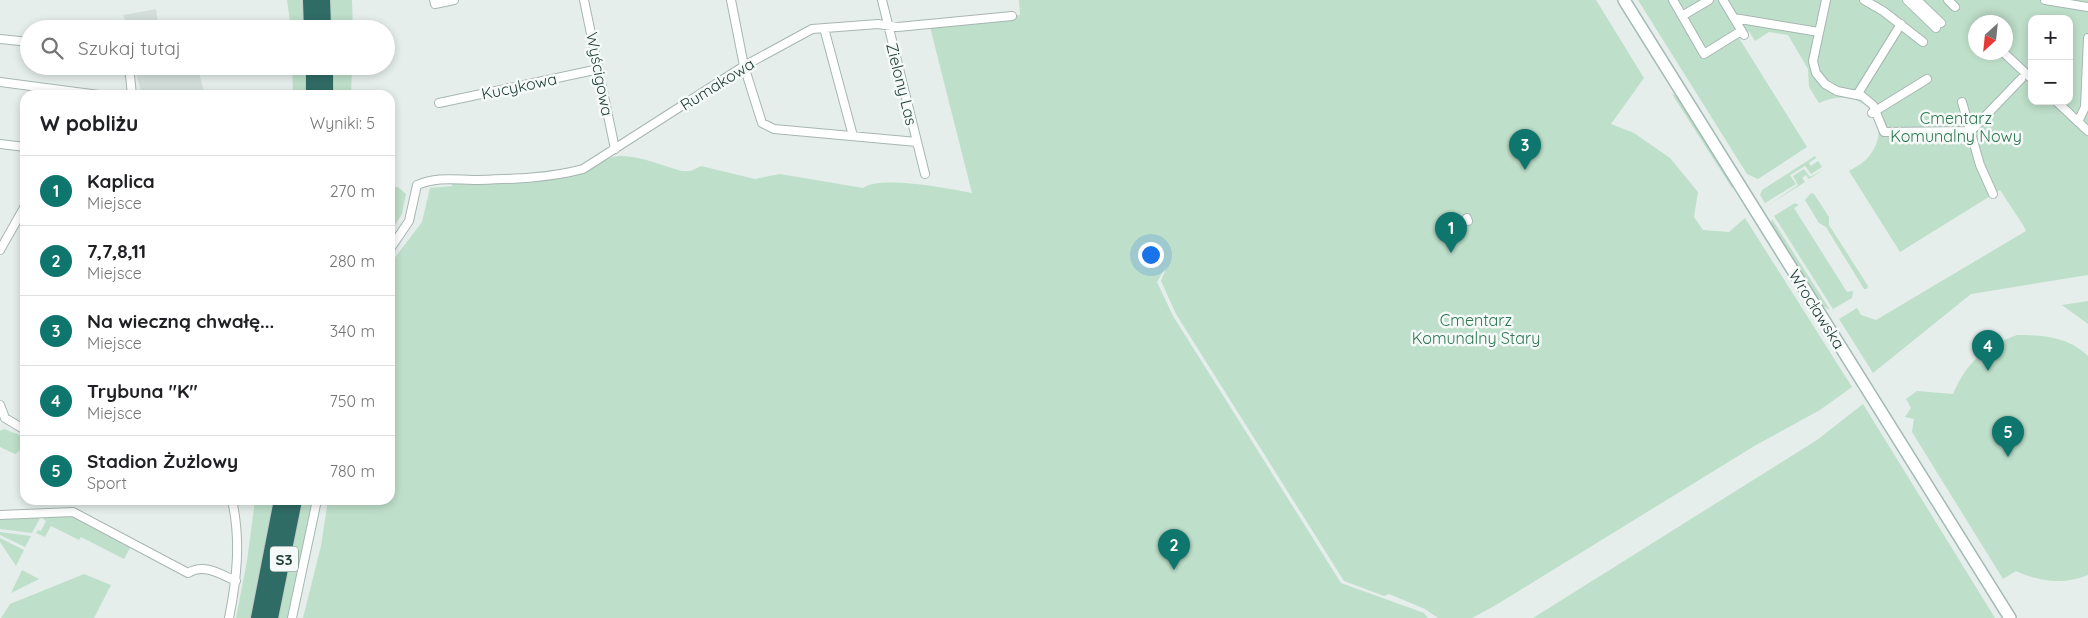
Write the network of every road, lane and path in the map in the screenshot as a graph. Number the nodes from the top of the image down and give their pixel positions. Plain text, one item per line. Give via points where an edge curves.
1 (310, 0) edge
2 (323, 0) edge
3 (454, 0) edge
4 (584, 0) edge
5 (730, 0) edge
6 (882, 0) edge
7 (1624, 0) edge
8 (1673, 0) edge
9 (1709, 0) edge
10 (1723, 0) edge
11 (1826, 0) edge
12 (1864, 0) edge
13 (1907, 0) edge
14 (1917, 0) edge
15 (1948, 0) edge
16 (2046, 0) edge
17 (434, 2) edge
18 (1954, 7) dead end
19 (2088, 7) edge
20 (1012, 16) dead end
21 (1682, 16) junction
22 (1734, 18) junction
23 (311, 20) edge
24 (324, 20) edge
25 (1901, 24) junction
26 (887, 25) junction
27 (824, 28) junction
28 (1819, 32) junction
29 (2088, 38) edge
30 (0, 39) edge
31 (20, 41) edge
32 (1923, 42) dead end
33 (2012, 60) edge
34 (744, 66) junction
35 (599, 69) junction
36 (130, 75) edge
37 (313, 75) edge
38 (326, 75) edge
39 (2028, 75) edge
40 (1927, 79) dead end
41 (2021, 79) dead end
42 (0, 82) edge
43 (61, 90) edge
44 (131, 90) edge
45 (313, 90) edge
46 (326, 90) edge
47 (1857, 95) junction
48 (1962, 102) dead end
49 (439, 103) dead end
50 (2060, 105) edge
51 (1873, 110) junction
52 (2078, 122) junction
53 (1971, 131) junction
54 (2088, 131) edge
55 (853, 136) junction
56 (917, 142) junction
57 (0, 144) edge
58 (20, 146) edge
59 (614, 149) junction
60 (925, 174) dead end
61 (1993, 194) dead end
62 (20, 215) edge
63 (395, 242) edge
64 (0, 250) edge
65 (1, 410) edge
66 (20, 428) edge
67 (233, 505) edge
68 (280, 505) edge
69 (294, 505) edge
70 (316, 505) edge
71 (0, 515) edge
72 (236, 581) junction
73 (229, 618) edge
74 (258, 618) edge
75 (271, 618) edge
76 (292, 618) edge
77 (2010, 618) edge

1 - 23 highway
2 - 24 highway
3 - 17 street
4 - 35 street, Wyścigowa
5 - 34 street, Zielony Las
6 - 26 street, Zielony Las
7 - 77 main road, Wrocławska
8 - 21 street
9 - 21 street
10 - 22 street
11 - 28 street
12 - 25 street
13 - 14 street via 1938,26
15 - 18 street
16 - 19 street
20 - 26 street, Rumakowa via 898,27
21 - 22 street via 1704,54 1742,33
22 - 28 street
25 - 32 street
25 - 47 street
26 - 27 street, Rumakowa
26 - 56 street, Zielony Las
27 - 34 street, Rumakowa via 801,33
27 - 55 street
28 - 47 street via 1813,61 1816,73 1837,91
29 - 52 street via 2085,107
30 - 31 street
33 - 39 street
34 - 55 street, Zielony Las via 758,116 767,127
34 - 59 street, Rumakowa
35 - 49 street, Kucykowa
35 - 59 street, Wyścigowa
36 - 44 street
37 - 45 highway
38 - 46 highway
40 - 51 street
41 - 53 street
42 - 43 street
47 - 51 street
48 - 53 street
50 - 52 street
51 - 53 street via 1884,132
52 - 54 street
53 - 61 street via 1980,165
55 - 56 street, Zielony Las
56 - 60 street, Zielony Las
57 - 58 street
59 - 63 street, Rumakowa via 583,169 566,174 476,180 432,179 417,184 409,221
62 - 64 street
65 - 66 street via 9,422
67 - 72 street via 238,541
68 - 74 highway, S3
69 - 75 highway, S3
70 - 76 street
71 - 72 street via 73,512 188,573 195,568 205,568
72 - 73 street

